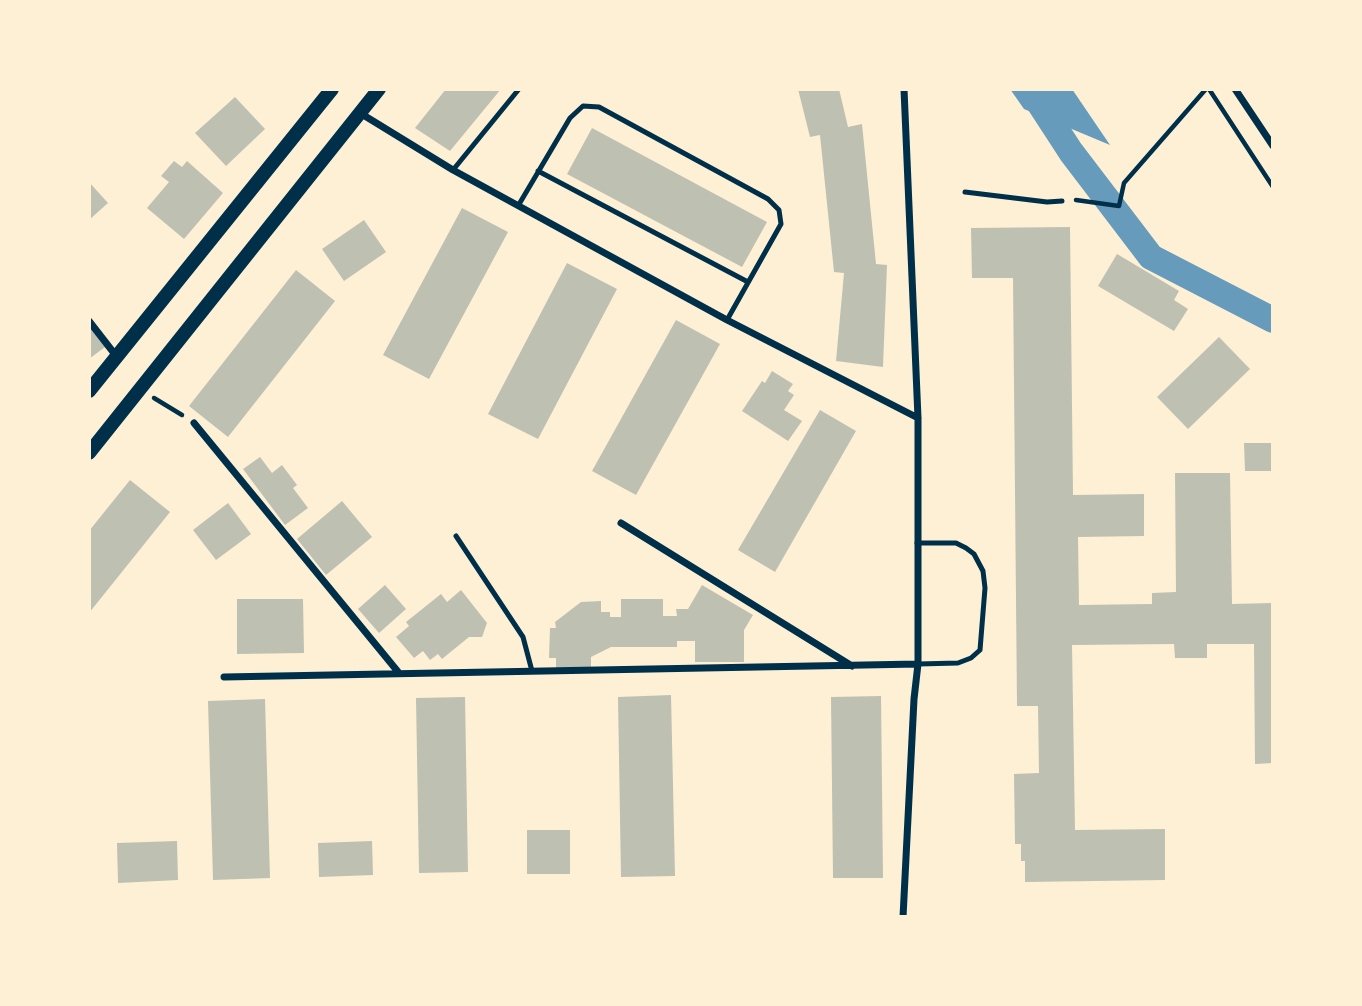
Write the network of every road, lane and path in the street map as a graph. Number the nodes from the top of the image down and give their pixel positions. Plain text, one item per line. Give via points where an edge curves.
1 (379, 89) edge
2 (519, 89) edge
3 (904, 89) edge
4 (1208, 89) edge
5 (1235, 89) edge
6 (326, 92) edge
7 (359, 113) junction
8 (1273, 146) edge
9 (453, 170) junction
10 (538, 172) junction
11 (1273, 187) edge
12 (965, 191) dead end
13 (1087, 200) dead end
14 (1062, 201) dead end
15 (518, 206) junction
16 (748, 282) junction
17 (727, 320) junction
18 (89, 321) edge
19 (117, 356) junction
20 (89, 391) edge
21 (918, 418) junction
22 (194, 423) dead end
23 (89, 453) edge
24 (621, 523) dead end
25 (456, 536) dead end
26 (916, 543) junction
27 (918, 664) junction
28 (853, 666) junction
29 (532, 671) junction
30 (399, 673) junction
31 (224, 677) dead end
32 (903, 917) edge

1 - 7 main road
2 - 9 lane
3 - 21 street
4 - 11 path
4 - 13 path via 1124,183 1119,206
5 - 8 street
6 - 19 main road
7 - 9 street
7 - 23 main road
9 - 15 street
10 - 15 lane
10 - 16 lane
10 - 16 lane via 570,118 583,106 598,107 768,199 779,210 781,224
12 - 14 lane
15 - 17 street
16 - 17 lane
17 - 21 street
18 - 19 street
19 - 20 main road
21 - 26 street
22 - 30 street
24 - 28 street
25 - 29 lane via 523,637
26 - 27 street
26 - 27 lane via 956,543 966,548 983,571 985,588 980,650 958,663
27 - 28 street
27 - 32 street
28 - 29 street
29 - 30 street
30 - 31 street

